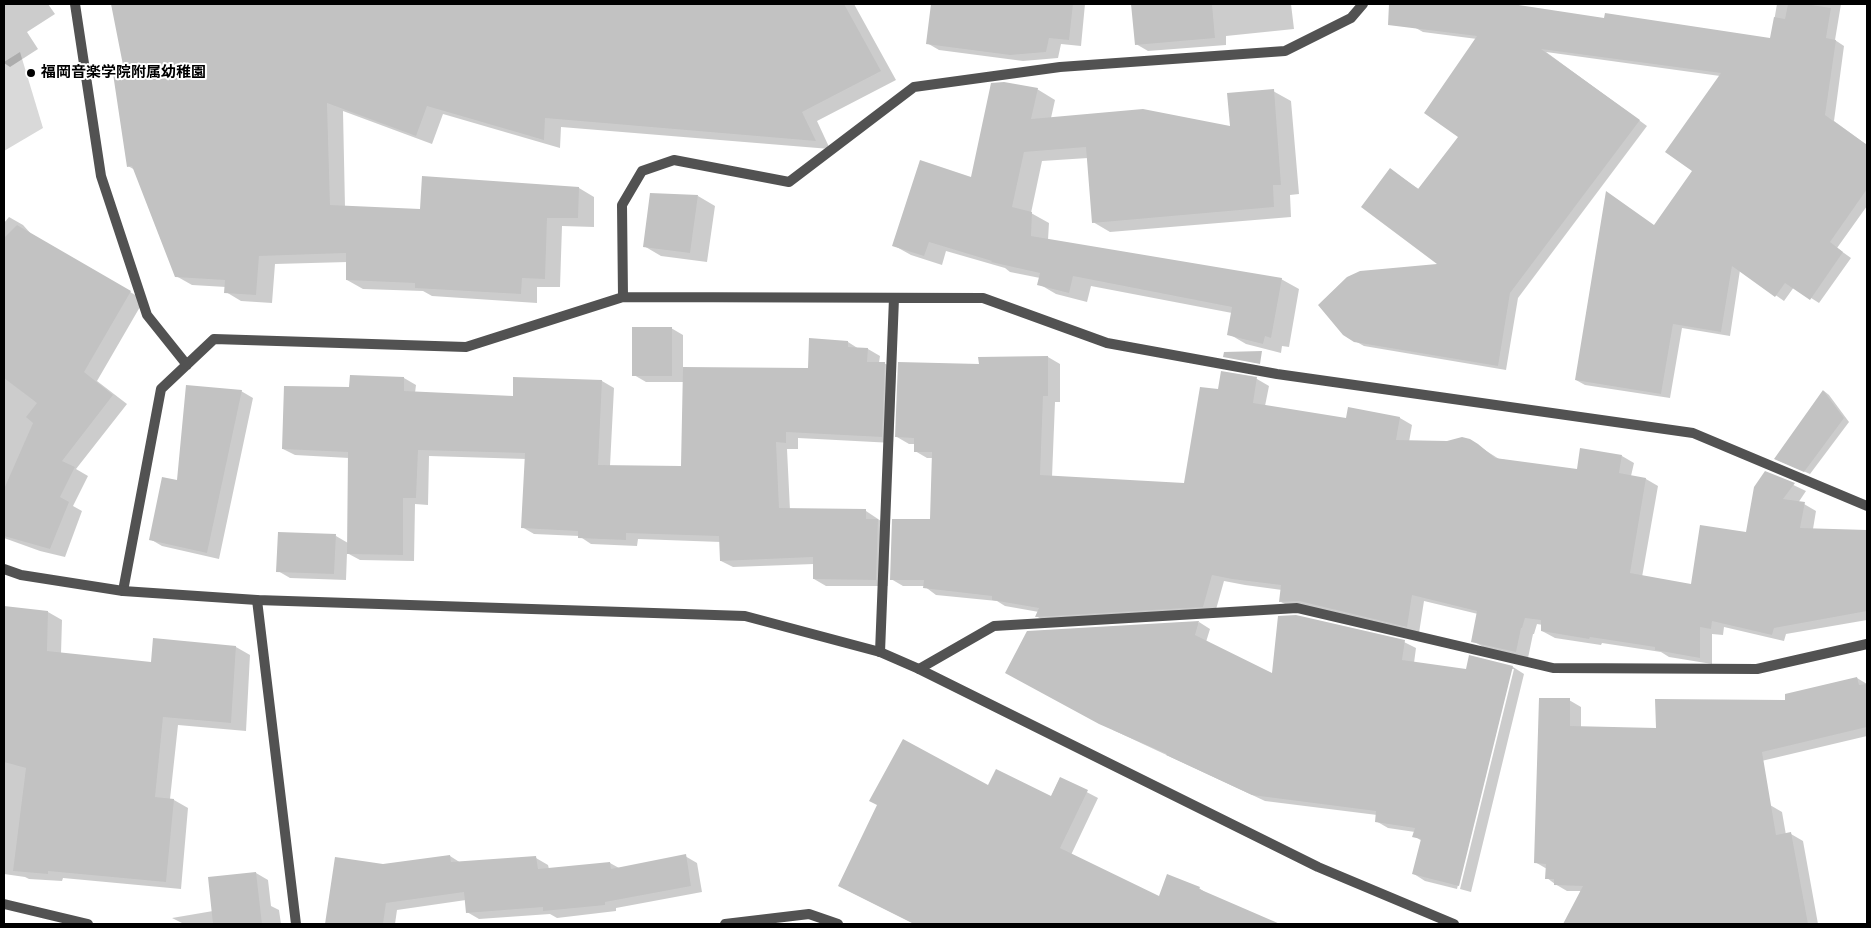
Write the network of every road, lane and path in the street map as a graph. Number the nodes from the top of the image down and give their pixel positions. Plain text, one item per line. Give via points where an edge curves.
1 (75, 4) edge
2 (1363, 4) edge
3 (623, 296) junction
4 (894, 298) junction
5 (187, 365) junction
6 (1867, 506) edge
7 (4, 569) edge
8 (122, 591) junction
9 (257, 600) junction
10 (1867, 644) edge
11 (880, 652) junction
12 (919, 668) junction
13 (4, 904) edge
14 (88, 924) edge
15 (296, 924) edge
16 (725, 924) edge
17 (838, 924) edge
18 (1454, 924) edge

1 - 5 street via 101,176 147,315
2 - 3 street via 1351,18 1285,51 1060,67 914,87 789,182 674,160 642,171 622,205
3 - 4 street
3 - 5 street via 466,347 214,339
4 - 6 street via 983,298 1107,343 1278,374 1694,433
4 - 11 street
5 - 8 street via 161,389
7 - 8 street via 21,575
8 - 9 street
9 - 11 street via 745,616
9 - 15 street
10 - 12 street via 1757,668 1553,668 1297,608 994,626
11 - 12 street
12 - 18 street via 1318,867
13 - 14 street
16 - 17 street via 809,914

